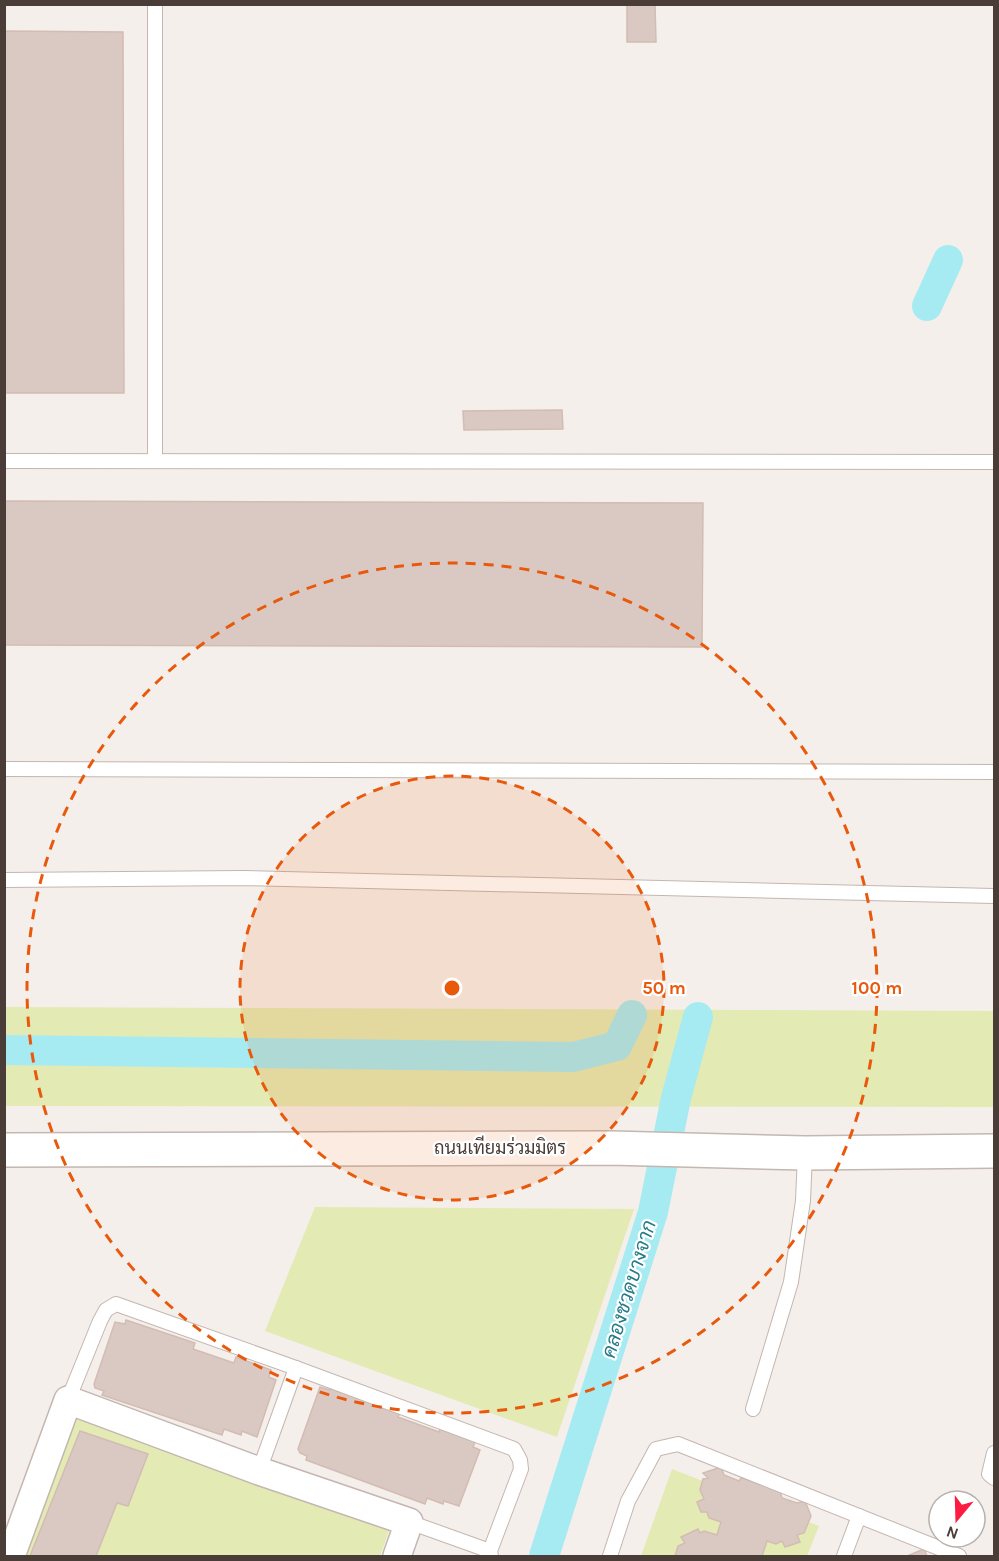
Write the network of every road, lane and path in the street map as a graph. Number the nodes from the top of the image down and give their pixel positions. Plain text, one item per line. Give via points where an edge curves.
1 (155, 4) edge
2 (4, 461) edge
3 (155, 461) junction
4 (994, 462) edge
5 (4, 769) edge
6 (994, 772) edge
7 (4, 880) edge
8 (994, 896) edge
9 (4, 1150) edge
10 (994, 1150) edge
11 (805, 1152) junction
12 (296, 1368) junction
13 (68, 1400) junction
14 (753, 1409) dead end
15 (994, 1453) edge
16 (259, 1471) junction
17 (994, 1478) edge
18 (859, 1516) junction
19 (409, 1522) junction
20 (491, 1554) edge
21 (11, 1557) edge
22 (397, 1557) edge
23 (610, 1557) edge
24 (844, 1557) edge
25 (959, 1557) edge

1 - 3 lane
2 - 3 lane
3 - 4 lane
5 - 6 lane
7 - 8 lane via 243,878
9 - 11 street, ถนนเทียมร่วมมิตร via 611,1148
10 - 11 street, ถนนเทียมร่วมมิตร
11 - 14 lane via 803,1201 791,1281
12 - 13 lane via 116,1304 106,1310 100,1321
12 - 16 lane
12 - 20 lane via 514,1449 521,1469
13 - 16 street
13 - 21 street
15 - 17 lane via 989,1474
16 - 19 street
18 - 23 lane via 678,1444 656,1449 628,1501
18 - 24 lane
18 - 25 lane
19 - 20 lane
19 - 22 street

